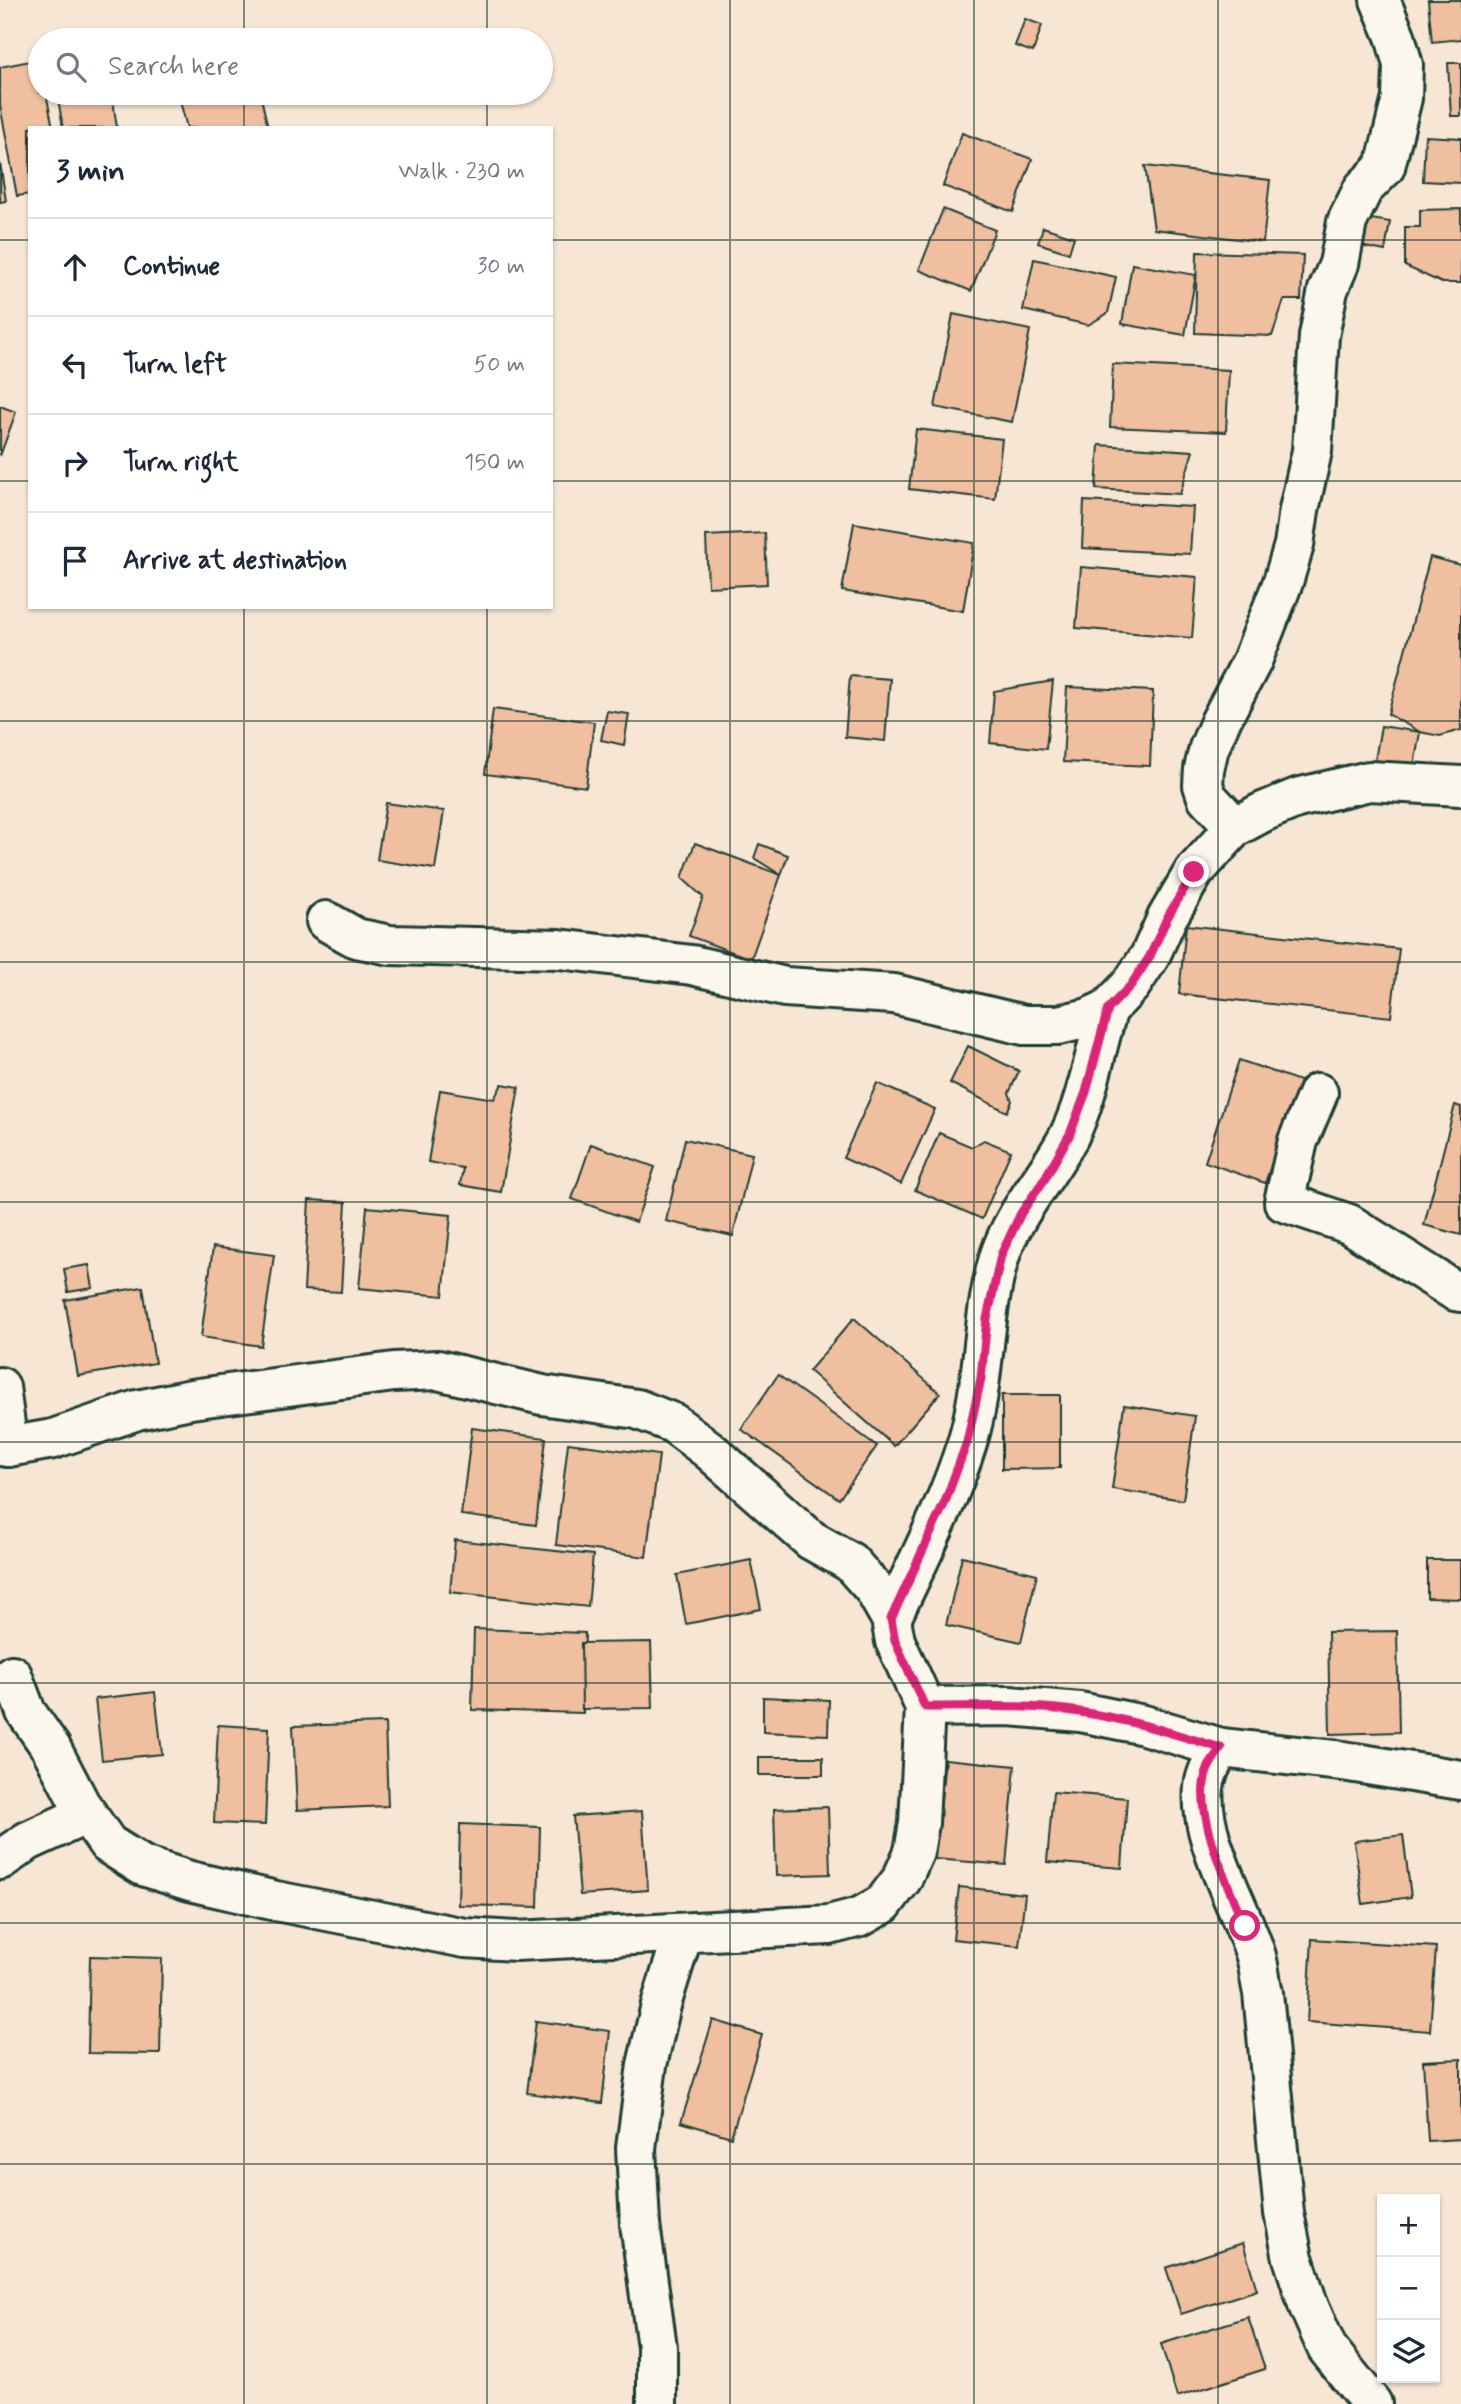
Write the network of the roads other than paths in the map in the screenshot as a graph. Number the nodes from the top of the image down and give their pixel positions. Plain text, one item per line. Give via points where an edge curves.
1 (1380, 0) edge
2 (1461, 786) edge
3 (1236, 827) junction
4 (326, 921) dead end
5 (1108, 1009) junction
6 (1318, 1093) dead end
7 (1461, 1292) edge
8 (0, 1387) edge
9 (4, 1447) edge
10 (891, 1619) junction
11 (12, 1675) dead end
12 (925, 1707) junction
13 (1221, 1748) junction
14 (1461, 1780) edge
15 (87, 1814) junction
16 (0, 1860) edge
17 (683, 1934) junction
18 (657, 2404) edge
19 (1372, 2404) edge

1 - 3 street via 1403,65 1402,98 1385,167 1363,189 1328,290 1319,336 1312,451 1294,545 1252,661 1220,722 1204,769 1207,797
2 - 3 street via 1369,781 1297,799
3 - 5 street via 1194,872 1150,956
4 - 5 street via 356,938 390,945 559,949 692,965 785,987 894,994 1024,1025 1058,1025
5 - 10 street via 1070,1134 1001,1255 967,1442
6 - 7 street via 1298,1141 1284,1202 1349,1224
8 - 9 street
9 - 10 street via 53,1439 137,1410 191,1399 438,1370 542,1395 637,1409 673,1423 811,1540 850,1562 874,1589
10 - 12 street via 895,1641
11 - 15 street via 26,1712
12 - 13 street via 1009,1706 1080,1712
12 - 17 street via 914,1852 902,1879 883,1904 829,1926
13 - 14 street
13 - 19 street via 1207,1771 1205,1814 1256,1957 1293,2258 1327,2348
15 - 16 street via 28,1841
15 - 17 street via 108,1844 143,1866 276,1901 465,1938 516,1941
17 - 18 street via 647,2065 636,2148 640,2224 657,2347

